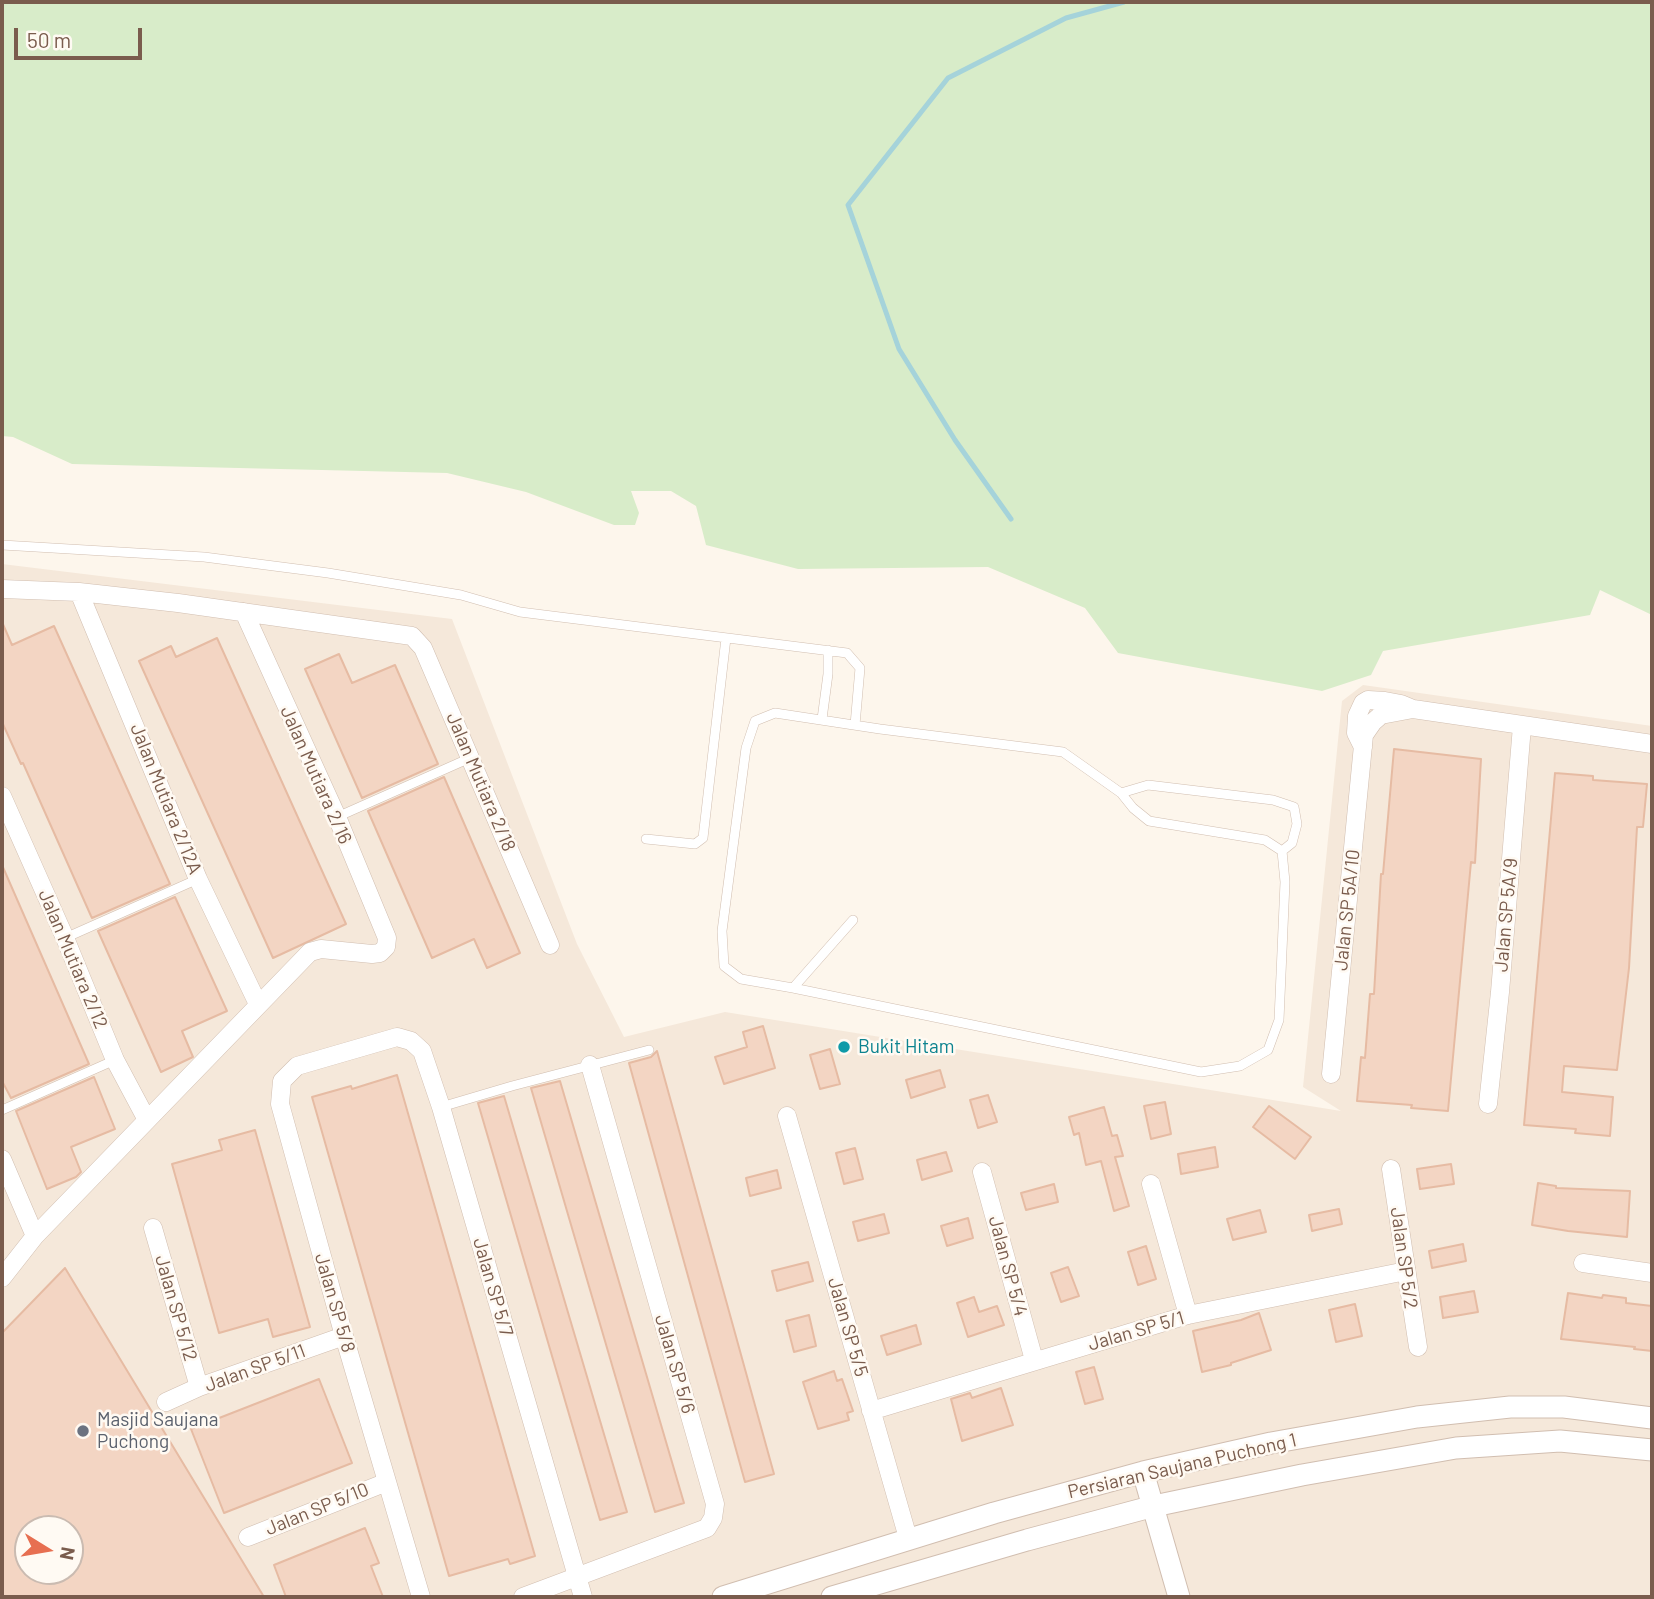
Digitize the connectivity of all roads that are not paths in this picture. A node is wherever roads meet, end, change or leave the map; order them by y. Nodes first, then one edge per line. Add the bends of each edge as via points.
1 (2, 545) edge
2 (2, 589) edge
3 (79, 592) junction
4 (244, 612) junction
5 (726, 638) junction
6 (828, 650) junction
7 (822, 719) junction
8 (855, 725) junction
9 (1522, 726) junction
10 (1652, 744) edge
11 (470, 758) junction
12 (1121, 793) junction
13 (2, 796) edge
14 (337, 817) junction
15 (646, 839) dead end
16 (1282, 851) junction
17 (198, 879) junction
18 (853, 920) dead end
19 (65, 937) junction
20 (550, 945) dead end
21 (793, 988) junction
22 (258, 1004) junction
23 (649, 1050) dead end
24 (351, 1051) joint
25 (115, 1060) junction
26 (590, 1065) junction
27 (1331, 1074) dead end
28 (1488, 1104) dead end
29 (441, 1107) junction
30 (2, 1110) edge
31 (787, 1116) dead end
32 (148, 1120) junction
33 (2, 1159) edge
34 (1391, 1169) dead end
35 (982, 1172) dead end
36 (1151, 1184) dead end
37 (153, 1228) dead end
38 (35, 1236) junction
39 (1583, 1264) dead end
40 (1406, 1272) junction
41 (1652, 1273) edge
42 (2, 1278) edge
43 (1188, 1315) junction
44 (344, 1336) junction
45 (1418, 1347) dead end
46 (1034, 1360) junction
47 (200, 1387) junction
48 (166, 1402) dead end
49 (872, 1411) junction
50 (1652, 1418) edge
51 (1652, 1450) edge
52 (1143, 1472) junction
53 (387, 1482) junction
54 (1154, 1506) junction
55 (248, 1537) dead end
56 (908, 1538) junction
57 (576, 1577) junction
58 (421, 1597) edge
59 (523, 1597) edge
60 (583, 1597) edge
61 (723, 1597) edge
62 (832, 1597) edge
63 (1180, 1597) edge

1 - 5 lane via 218,559 328,573 461,595 520,612
2 - 3 street
3 - 4 street
3 - 17 street, Jalan Mutiara 2/12A
4 - 11 street, Jalan Mutiara 2/18 via 412,636 423,648
4 - 14 street, Jalan Mutiara 2/16
5 - 6 lane
5 - 15 lane via 703,838 695,844
6 - 7 lane
6 - 8 lane via 847,653 860,667
7 - 8 lane
7 - 21 lane via 775,713 755,721 746,748 722,931 724,965 741,979
8 - 12 lane via 1063,752
9 - 10 street
9 - 27 street, Jalan SP 5A/10 via 1385,701 1363,703 1357,716 1356,733 1363,747
9 - 28 street, Jalan SP 5A/9
11 - 14 lane
11 - 20 street, Jalan Mutiara 2/18
12 - 16 lane via 1149,821 1265,840
12 - 16 lane via 1148,785 1273,800 1294,807 1297,824 1292,843
13 - 19 street, Jalan Mutiara 2/12
14 - 22 street, Jalan Mutiara 2/16 via 387,938 386,947 380,953 310,952
16 - 21 lane via 1285,882 1279,1020 1268,1051 1240,1066 1201,1072
17 - 19 lane
17 - 22 street, Jalan Mutiara 2/12A
18 - 21 lane
19 - 25 street, Jalan Mutiara 2/12
22 - 32 street
23 - 26 lane
24 - 29 street, Jalan SP 5/7 via 397,1037 411,1041 422,1051
24 - 44 street, Jalan SP 5/8 via 297,1066 282,1081 280,1104
25 - 30 lane
25 - 32 street, Jalan Mutiara 2/12
26 - 29 lane
26 - 57 street, Jalan SP 5/6 via 715,1504 707,1528
29 - 57 street, Jalan SP 5/7
31 - 49 street, Jalan SP 5/5
32 - 38 street
33 - 38 street
34 - 40 street, Jalan SP 5/2
35 - 46 street, Jalan SP 5/4
36 - 43 street
37 - 47 street, Jalan SP 5/12
38 - 42 street
39 - 41 street
40 - 43 street, Jalan SP 5/1
40 - 45 street, Jalan SP 5/2
43 - 46 street, Jalan SP 5/1
44 - 47 street, Jalan SP 5/11
44 - 53 street, Jalan SP 5/8
46 - 49 street, Jalan SP 5/1
47 - 48 street, Jalan SP 5/11
49 - 56 street, Jalan SP 5/5
50 - 52 street, Persiaran Saujana Puchong 1 via 1564,1407 1510,1407 1417,1417 1270,1443
51 - 54 street, Persiaran Saujana Puchong 1 via 1560,1441 1457,1448
52 - 54 street
52 - 56 street, Persiaran Saujana Puchong 1
53 - 55 street, Jalan SP 5/10
53 - 58 street, Jalan SP 5/8
54 - 62 street, Persiaran Saujana Puchong 1
54 - 63 street
56 - 61 street, Persiaran Saujana Puchong 1
57 - 59 street
57 - 60 street, Jalan SP 5/7

